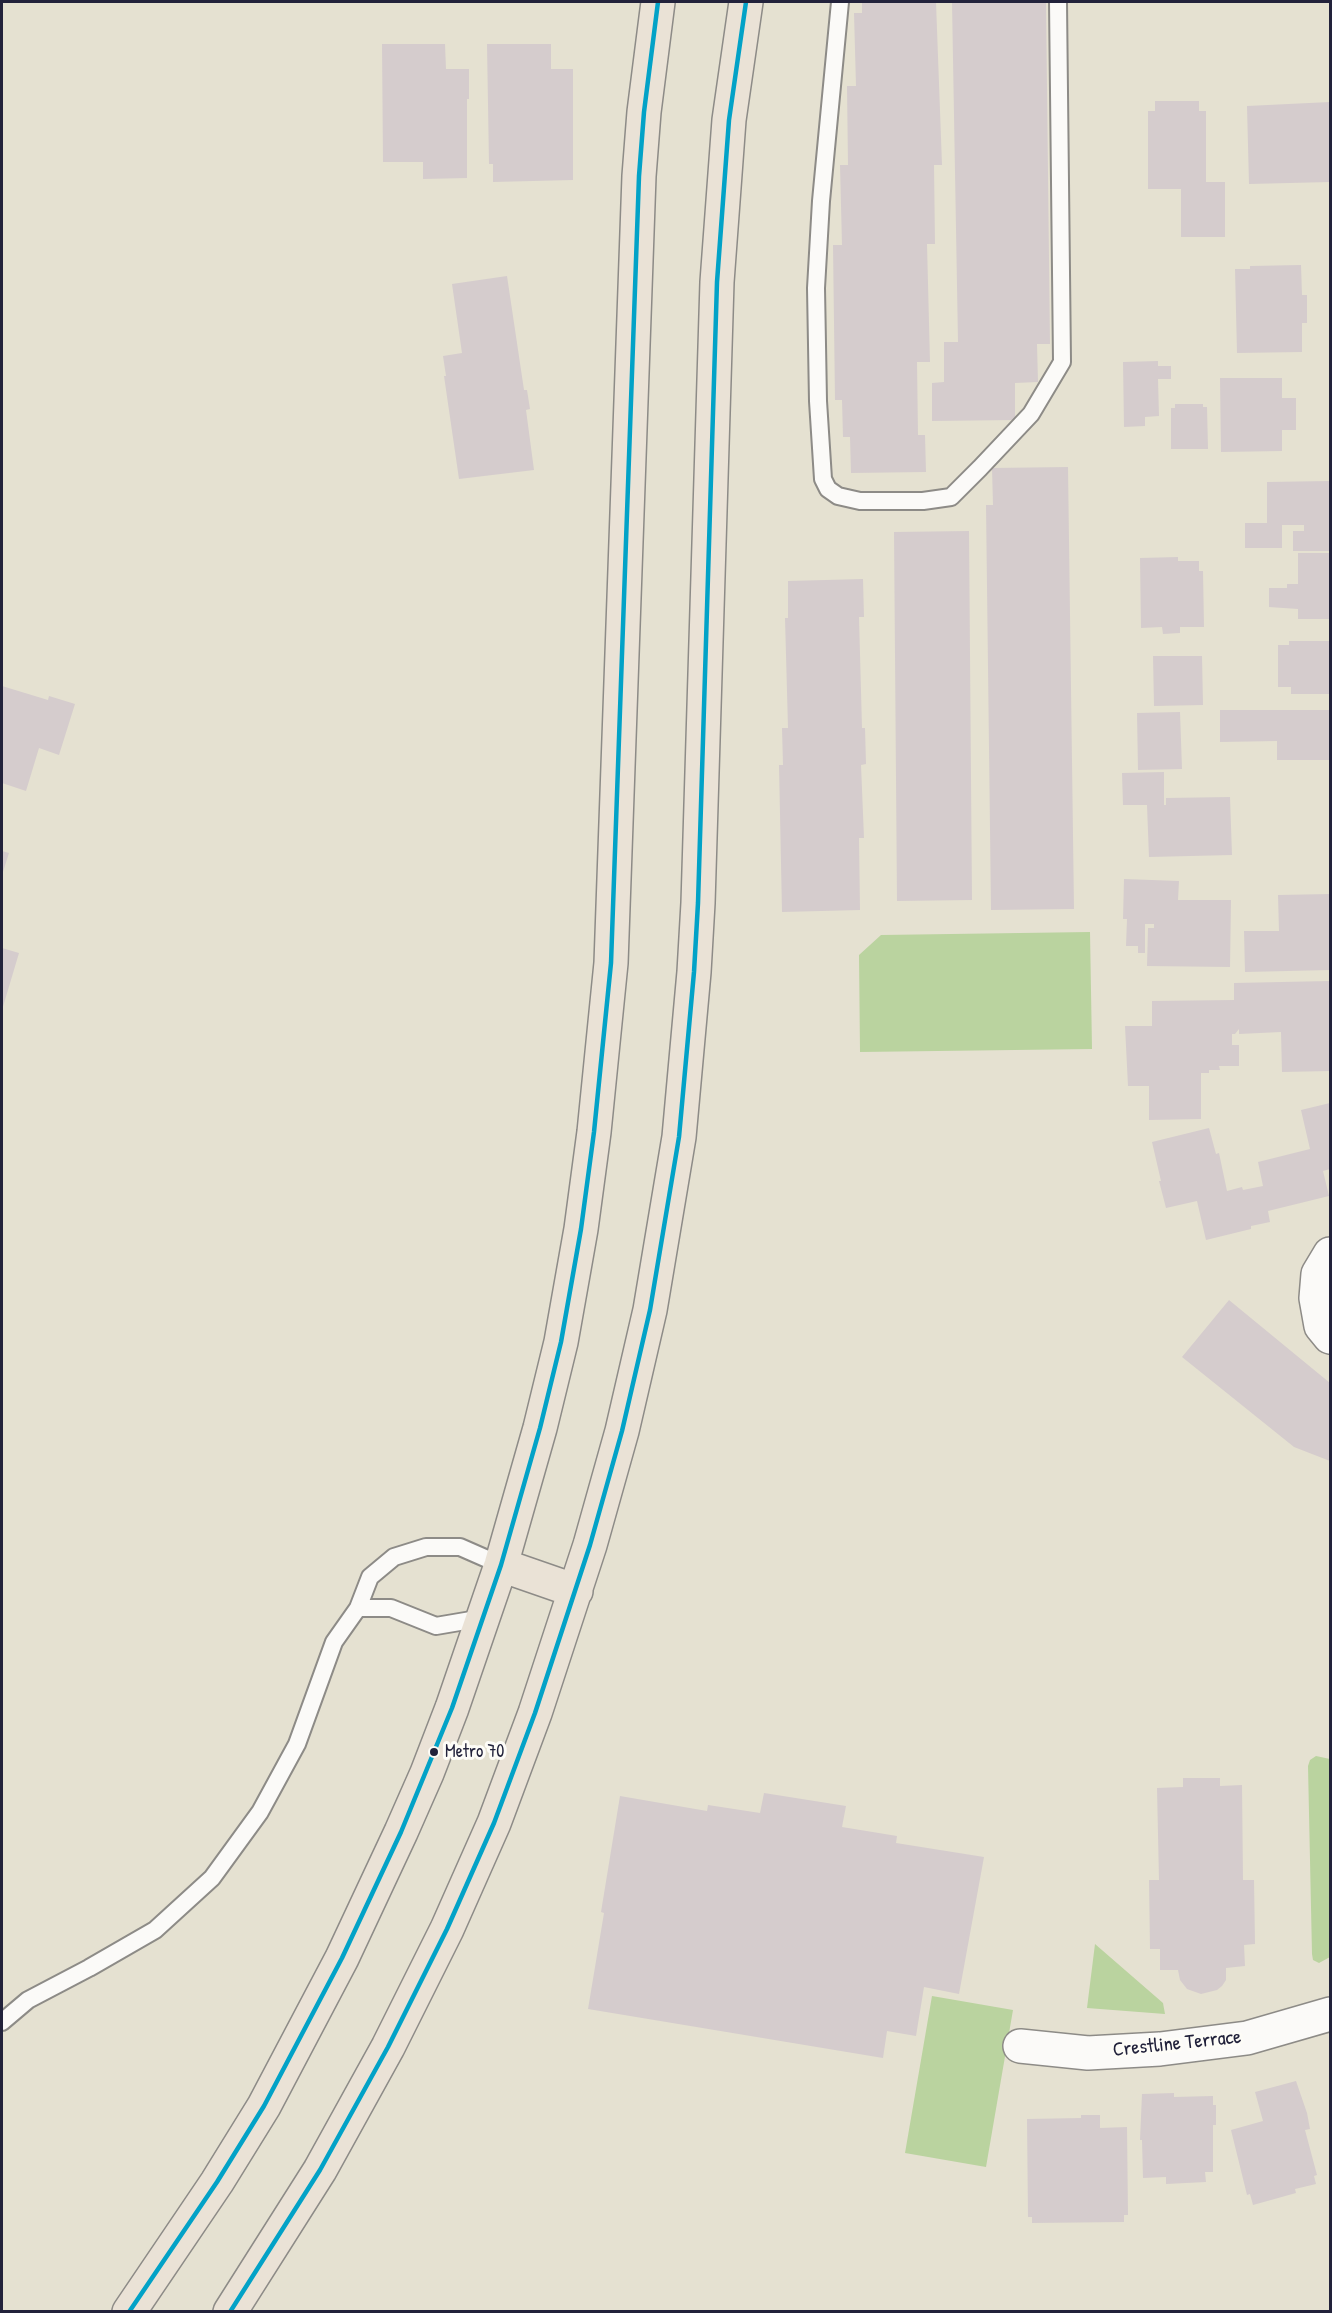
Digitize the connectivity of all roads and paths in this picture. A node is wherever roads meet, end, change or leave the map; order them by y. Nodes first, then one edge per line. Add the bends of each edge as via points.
1 (658, 2) edge
2 (746, 2) edge
3 (840, 2) edge
4 (1058, 2) edge
5 (1330, 1254) edge
6 (1330, 1337) edge
7 (501, 1565) junction
8 (576, 1591) junction
9 (358, 1608) junction
10 (483, 1618) junction
11 (1330, 2014) edge
12 (2, 2022) edge
13 (1020, 2046) dead end
14 (129, 2312) edge
15 (230, 2312) edge

1 - 7 main road via 639,176 616,882 604,1048 581,1229 561,1342
2 - 8 main road via 729,120 717,282 698,903 685,1082 650,1310 622,1431
3 - 4 lane via 816,288 818,402 823,479 838,496 860,501 951,497 1031,414 1062,362
5 - 6 street via 1318,1274 1316,1298 1321,1326
7 - 8 main road
7 - 9 lane via 460,1547 426,1547 394,1557 370,1577
7 - 10 main road
8 - 15 main road via 536,1713 494,1823 447,1929 353,2112
9 - 10 lane via 392,1608 436,1626
9 - 12 lane via 334,1642 297,1744 260,1812 212,1878 155,1930 28,2000
10 - 14 main road via 427,1773 342,1958 258,2115
11 - 13 street, Crestline Terrace via 1247,2038 1160,2049 1088,2053

